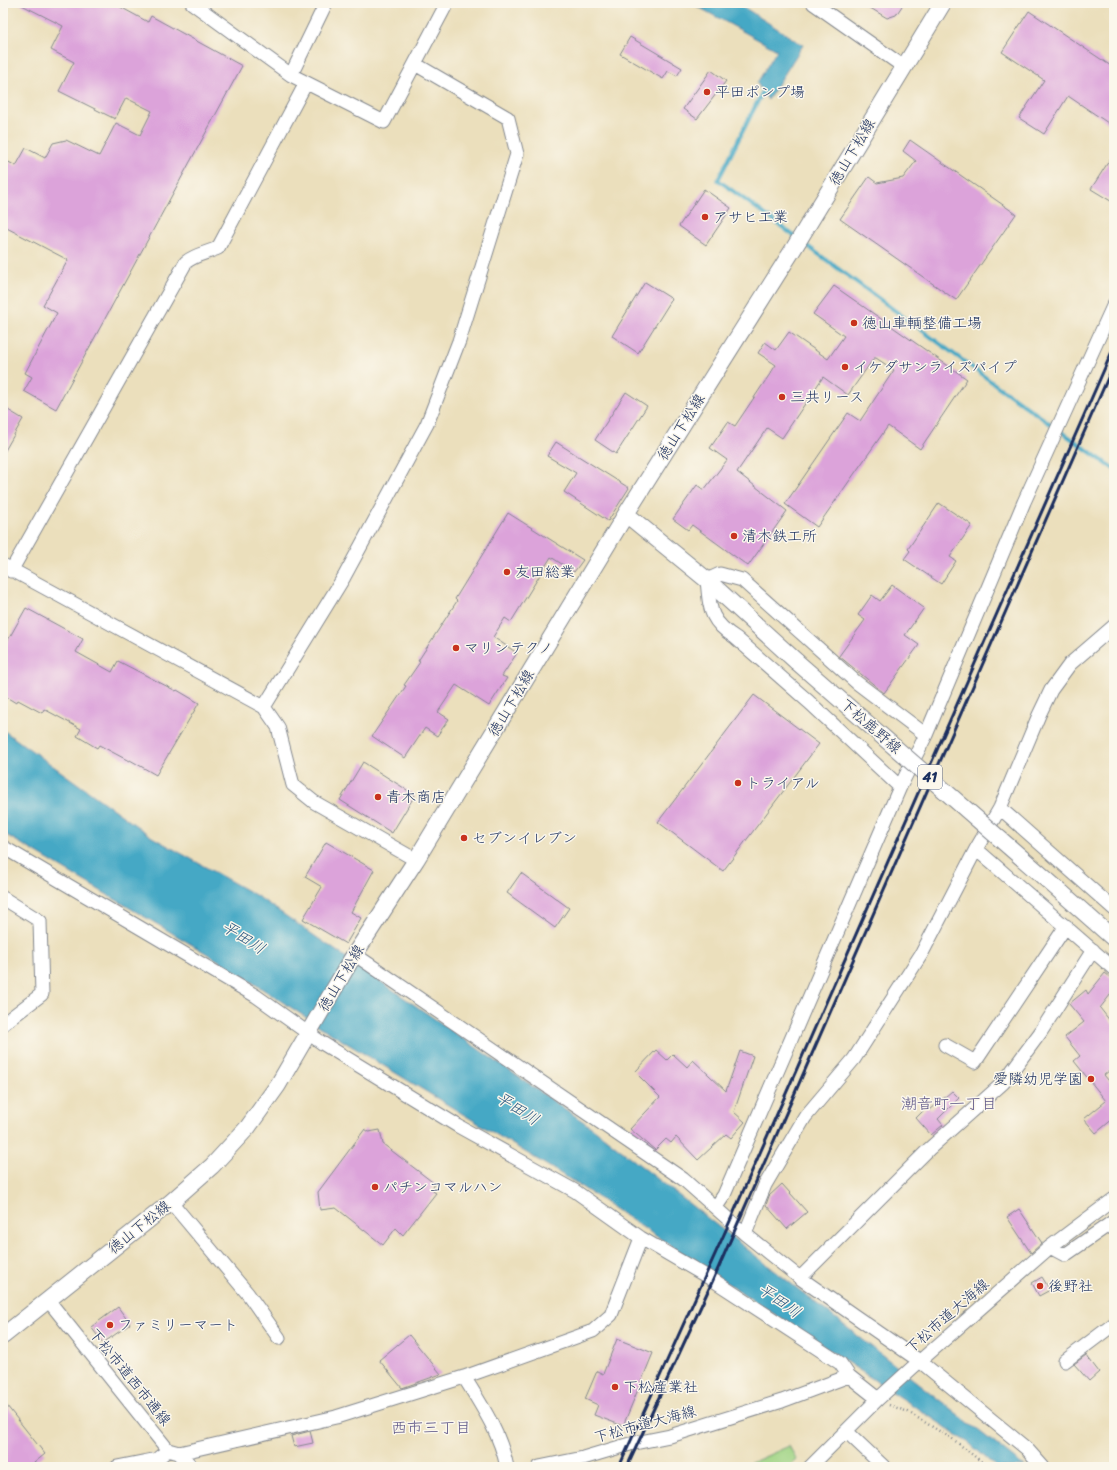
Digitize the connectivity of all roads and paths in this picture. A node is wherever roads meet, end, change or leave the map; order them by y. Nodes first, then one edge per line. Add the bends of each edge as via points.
1 (192, 3) edge
2 (326, 3) edge
3 (448, 3) edge
4 (813, 3) edge
5 (943, 3) edge
6 (415, 64) junction
7 (904, 67) junction
8 (291, 75) junction
9 (306, 83) junction
10 (1114, 304) edge
11 (626, 514) junction
12 (6, 568) edge
13 (707, 580) junction
14 (1114, 626) edge
15 (264, 707) junction
16 (926, 735) junction
17 (900, 786) junction
18 (1000, 808) junction
19 (3, 847) edge
20 (976, 849) junction
21 (416, 860) junction
22 (3, 898) edge
23 (1113, 906) edge
24 (1066, 926) junction
25 (1114, 940) edge
26 (1093, 950) junction
27 (353, 957) junction
28 (1114, 969) edge
29 (3, 1024) edge
30 (310, 1030) junction
31 (945, 1045) dead end
32 (1114, 1200) edge
33 (171, 1202) junction
34 (716, 1207) junction
35 (1114, 1221) edge
36 (745, 1234) junction
37 (641, 1238) junction
38 (1050, 1247) junction
39 (800, 1278) junction
40 (48, 1300) junction
41 (1114, 1324) edge
42 (3, 1336) edge
43 (279, 1338) dead end
44 (1065, 1361) dead end
45 (917, 1365) junction
46 (849, 1376) junction
47 (464, 1377) junction
48 (878, 1399) junction
49 (846, 1431) junction
50 (173, 1451) junction
51 (117, 1467) edge
52 (192, 1467) edge
53 (506, 1467) edge
54 (539, 1467) edge
55 (810, 1467) edge
56 (884, 1467) edge
57 (988, 1467) edge
58 (1043, 1467) edge

1 - 8 street
2 - 8 street
3 - 6 street
4 - 7 street
5 - 7 main road, 徳山下松線
6 - 9 street via 384,122
6 - 15 street via 508,118 517,154 459,341 427,424 344,577
7 - 11 main road, 徳山下松線 via 794,248
8 - 9 street
9 - 12 street via 218,248 194,255 186,262
10 - 16 street via 1024,502
11 - 13 main road, 下松鹿野線 / 41
11 - 21 main road, 徳山下松線
12 - 15 street
13 - 16 street via 720,574 742,580 856,682
13 - 17 street via 710,612 724,630 809,702
13 - 25 main road, 下松鹿野線 / 41, bridge
14 - 18 street via 1070,664 1051,690
15 - 21 street via 278,726 293,784 314,802
16 - 17 street
17 - 34 street via 724,1195
18 - 20 street
18 - 23 street
19 - 30 street
20 - 24 street
20 - 36 street via 918,960 854,1060 805,1117 764,1185
21 - 27 main road, 徳山下松線
22 - 29 street via 40,921 42,994
24 - 26 street
24 - 31 street via 975,1062
26 - 28 street
26 - 39 street via 1040,1033 1003,1083 929,1149
27 - 30 main road, 徳山下松線
27 - 34 street via 683,1180
30 - 33 main road, 徳山下松線 via 278,1085 248,1127 212,1166
30 - 37 street via 322,1043 458,1126 575,1191
32 - 38 street, 下松市道大海線
33 - 40 main road, 徳山下松線
33 - 43 street via 248,1294
34 - 36 street
35 - 38 street via 1066,1255
36 - 39 street
37 - 46 street via 840,1362
37 - 47 street via 611,1315 593,1331
38 - 45 street, 下松市道大海線
39 - 45 street
40 - 42 main road, 徳山下松線
40 - 50 street, 下松市道西市通線
41 - 44 street
45 - 48 street, 下松市道大海線
45 - 58 street via 1027,1449
46 - 48 street
46 - 54 street, 下松市道大海線 via 670,1436
47 - 50 street via 336,1417
47 - 53 street via 479,1399 503,1449
48 - 49 street, 下松市道大海線
48 - 57 path via 908,1412 954,1440
49 - 55 street, 下松市道大海線
49 - 56 street
50 - 51 street via 157,1459
50 - 52 street, 下松市道西市通線

